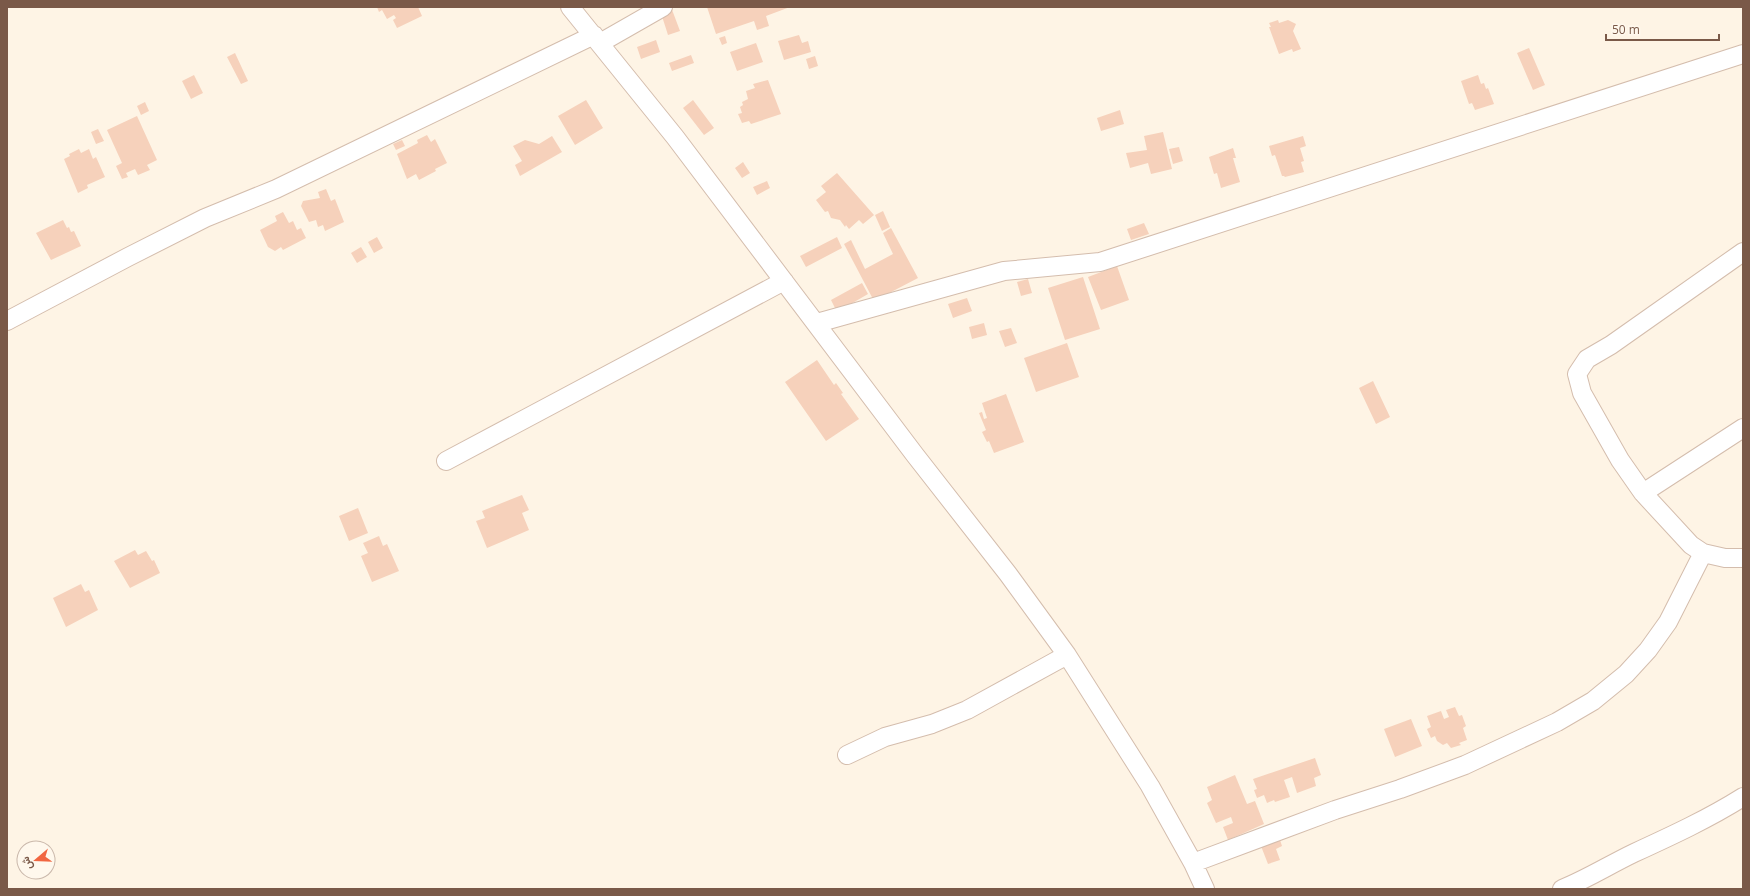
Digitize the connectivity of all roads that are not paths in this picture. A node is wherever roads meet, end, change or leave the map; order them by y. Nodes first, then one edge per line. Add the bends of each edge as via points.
1 (570, 7) edge
2 (663, 7) edge
3 (597, 39) junction
4 (1743, 54) edge
5 (1743, 252) edge
6 (784, 281) junction
7 (7, 321) edge
8 (817, 323) junction
9 (1743, 428) edge
10 (446, 461) dead end
11 (1643, 492) junction
12 (1703, 553) junction
13 (1743, 558) edge
14 (1067, 655) junction
15 (847, 754) dead end
16 (1743, 797) edge
17 (1193, 863) junction
18 (1205, 889) edge
19 (1562, 889) edge

1 - 3 street
2 - 3 street
3 - 6 street
3 - 7 street via 276,189 198,222 128,256
4 - 8 street via 1100,262 1004,271
5 - 11 street via 1588,359 1577,374 1582,393 1620,460
6 - 8 street
6 - 10 street
8 - 14 street
9 - 11 street
11 - 12 street via 1691,544
12 - 13 street via 1725,558
12 - 17 street via 1668,622 1648,650 1626,674 1593,701 1557,722 1465,765
14 - 15 street via 967,710 932,724 885,737
14 - 17 street via 1150,786
16 - 19 street via 1683,831
17 - 18 street

